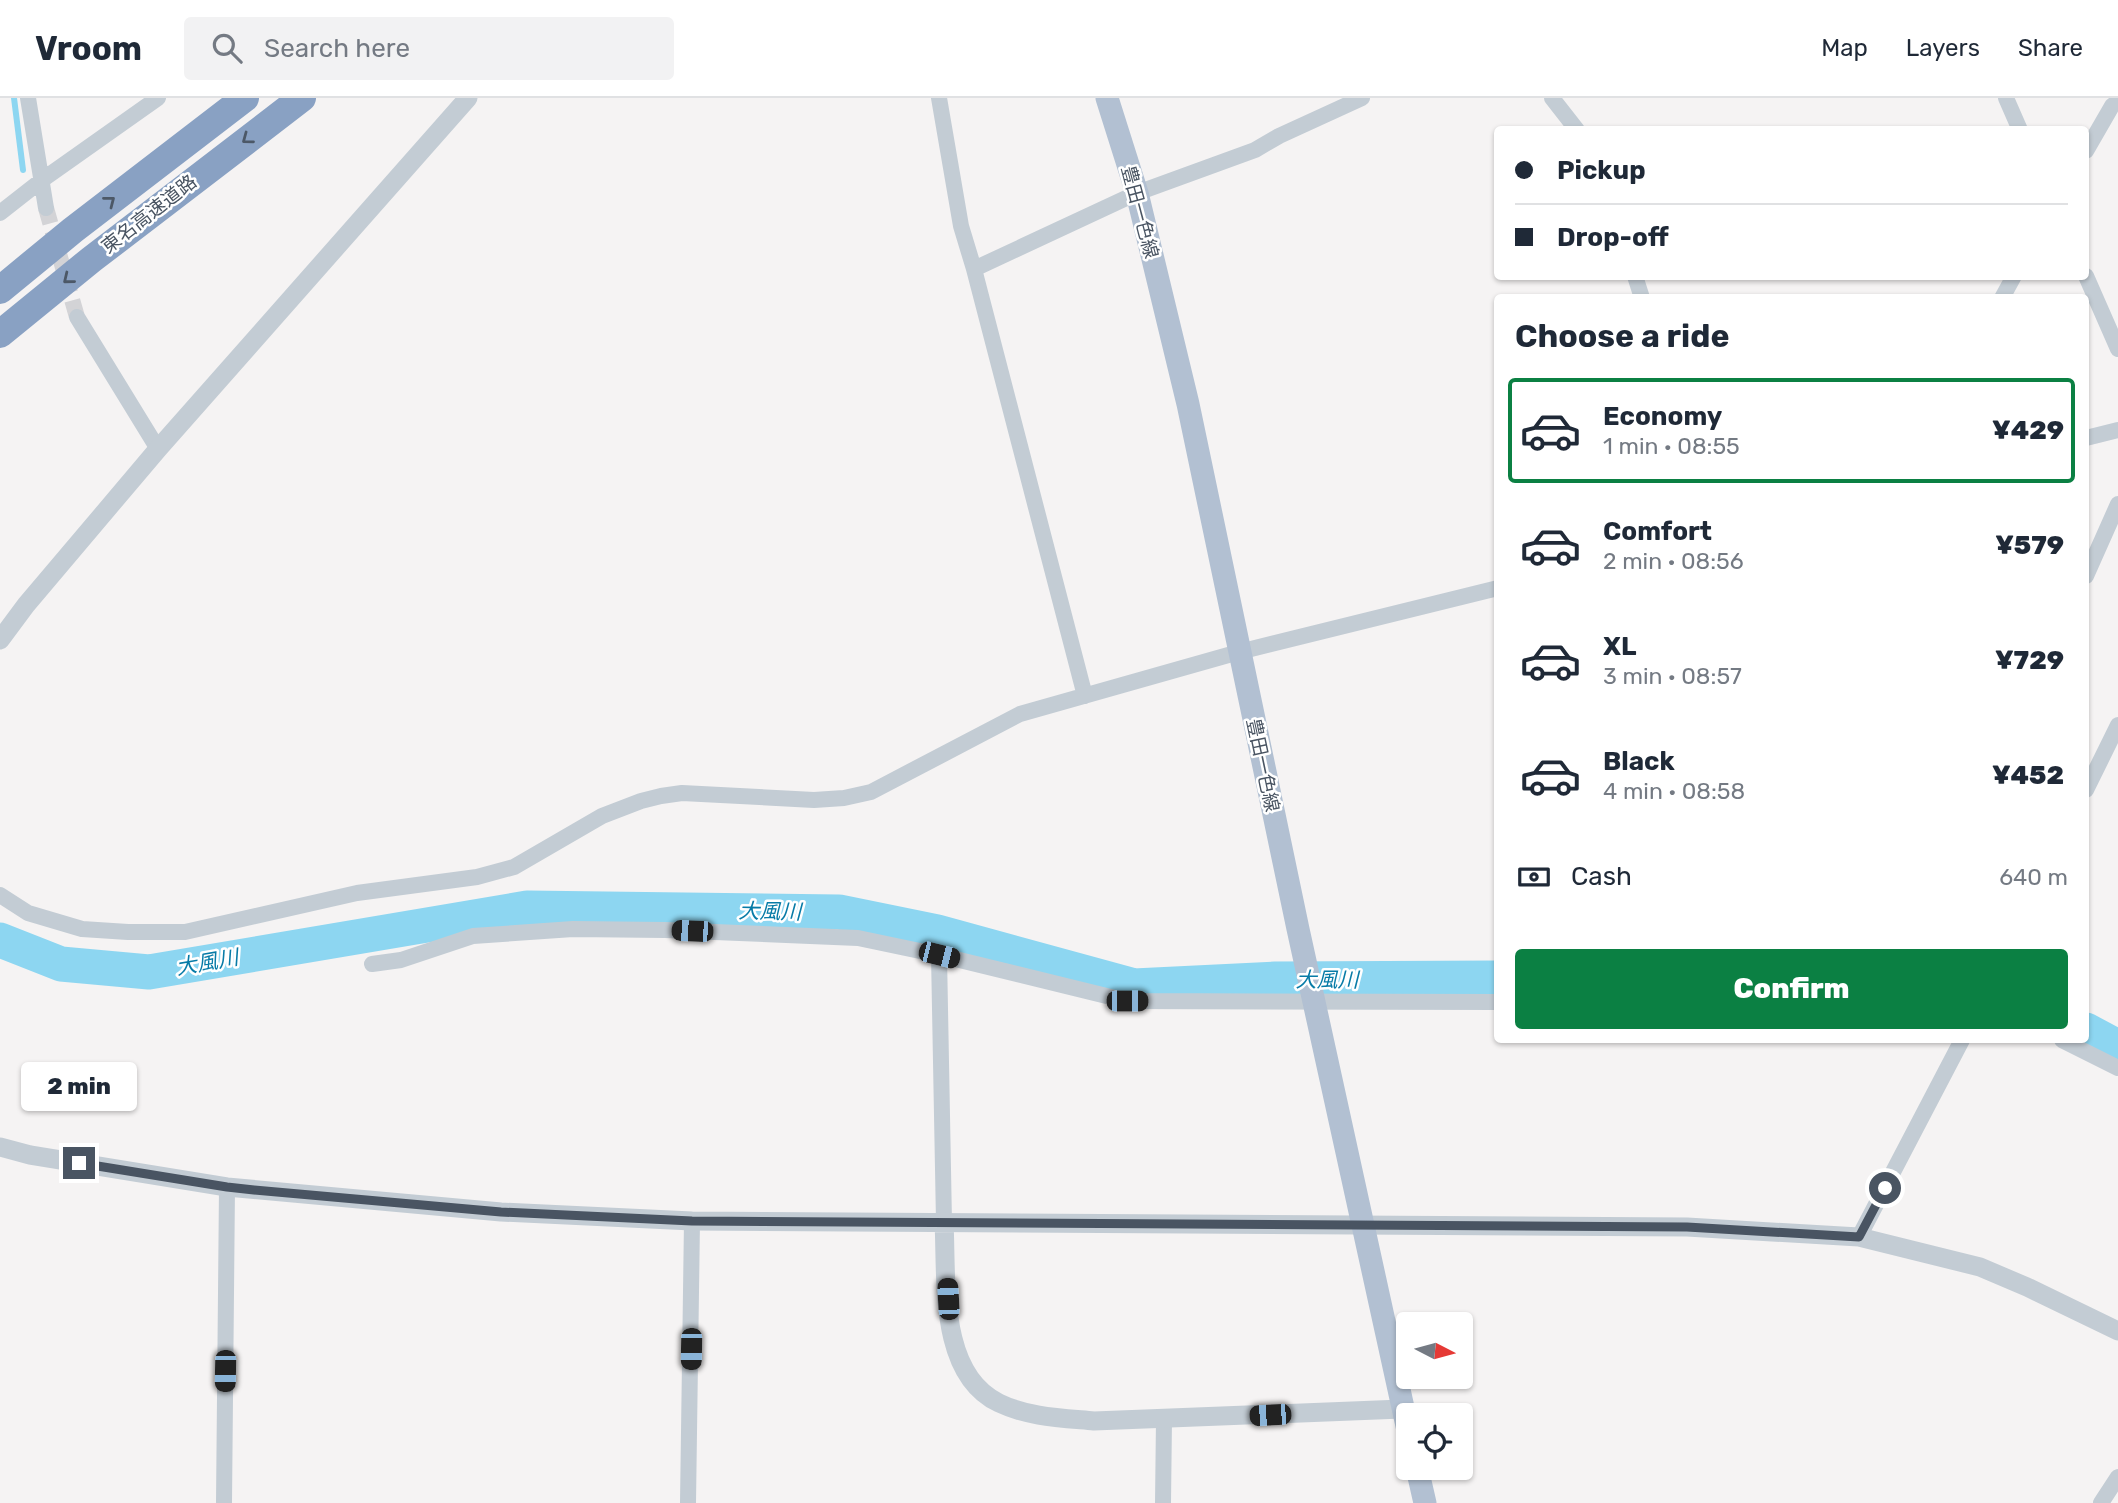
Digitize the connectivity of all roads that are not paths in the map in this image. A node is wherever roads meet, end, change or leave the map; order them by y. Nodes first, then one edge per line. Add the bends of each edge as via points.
1 (28, 98) edge
2 (158, 98) edge
3 (245, 98) edge
4 (302, 98) edge
5 (468, 98) edge
6 (939, 98) edge
7 (1107, 98) edge
8 (1362, 98) edge
9 (1552, 98) edge
10 (2006, 98) edge
11 (2112, 104) edge
12 (1574, 126) edge
13 (2019, 126) edge
14 (2089, 146) edge
15 (42, 180) junction
16 (1137, 193) junction
17 (46, 208) tunnel mouth
18 (0, 213) edge
19 (974, 269) junction
20 (2088, 280) edge
21 (0, 290) edge
22 (77, 317) tunnel mouth
23 (0, 334) edge
24 (2118, 349) edge
25 (2118, 430) edge
26 (2089, 437) edge
27 (158, 449) junction
28 (2118, 504) edge
29 (2089, 569) edge
30 (1494, 589) edge
31 (0, 640) edge
32 (1239, 652) junction
33 (1085, 696) junction
34 (2118, 725) edge
35 (2089, 784) edge
36 (0, 895) edge
37 (939, 955) junction
38 (372, 964) dead end
39 (1494, 1002) edge
40 (1960, 1043) edge
41 (2068, 1043) edge
42 (2118, 1068) edge
43 (0, 1147) edge
44 (227, 1187) junction
45 (692, 1221) junction
46 (944, 1222) junction
47 (1859, 1237) junction
48 (2118, 1331) edge
49 (1401, 1403) edge
50 (1396, 1409) edge
51 (1164, 1419) junction
52 (2118, 1477) edge
53 (1420, 1480) edge
54 (224, 1503) edge
55 (688, 1503) edge
56 (1163, 1503) edge
57 (1425, 1503) edge
58 (2101, 1503) edge

1 - 15 street
2 - 15 street
21 -> 3 highway, 東名高速道路
4 -> 23 highway, 東名高速道路
5 - 27 street
6 - 19 street via 961,226
7 - 16 main road, 豊田一色線
8 - 16 street via 1255,150
9 - 12 street
10 - 13 street
11 - 14 street
15 - 17 street
15 - 18 street
16 - 19 street
16 - 32 main road, 豊田一色線 via 1188,404
19 - 33 street
20 - 24 street
22 - 27 street
25 - 26 street
27 - 31 street
28 - 29 street
30 - 32 street
32 - 33 street
32 - 49 main road, 豊田一色線
33 - 36 street via 1020,714 871,792 814,800 682,793 661,796 602,816 514,867 477,877 357,893 185,932 82,929 27,914
34 - 35 street
37 - 38 street via 858,938 573,929 474,936 401,960
37 - 39 street via 1127,1001
37 - 46 street
40 - 47 street
41 - 42 street
43 - 44 street
44 - 45 street via 501,1212
44 - 54 street
45 - 46 street
45 - 55 street
46 - 47 street via 1687,1227
46 - 51 street via 949,1325 964,1370 982,1393 1021,1411 1048,1417
47 - 48 street via 1980,1267
50 - 51 street
51 - 56 street
52 - 58 street
53 - 57 main road

